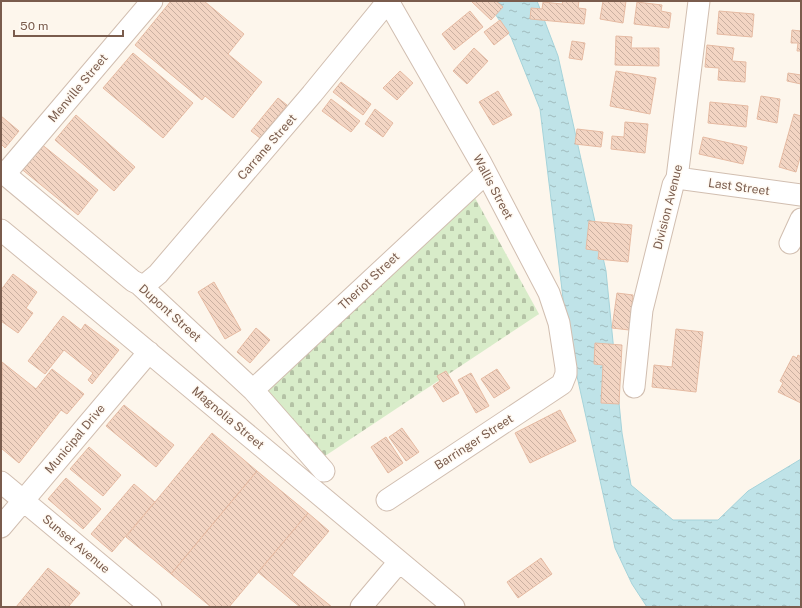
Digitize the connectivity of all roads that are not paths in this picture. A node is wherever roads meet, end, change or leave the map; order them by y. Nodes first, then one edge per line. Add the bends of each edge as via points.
1 (152, 1) edge
2 (388, 1) edge
3 (699, 1) edge
4 (3, 173) edge
5 (486, 173) junction
6 (677, 178) junction
7 (801, 196) edge
8 (801, 219) edge
9 (1, 230) edge
10 (790, 243) dead end
11 (139, 284) junction
12 (149, 352) junction
13 (562, 384) joint
14 (634, 387) dead end
15 (253, 390) junction
16 (324, 471) dead end
17 (1, 482) edge
18 (23, 500) junction
19 (387, 500) dead end
20 (1, 527) edge
21 (399, 562) junction
22 (151, 607) edge
23 (361, 607) edge
24 (454, 607) edge

1 - 4 street, Menville Street
2 - 5 street, Wallis Street
2 - 11 street, Carrane Street via 158,274 146,284
3 - 6 street, Division Avenue
4 - 11 street, Dupont Street
5 - 13 street, Wallis Street via 549,293 559,323 566,368
5 - 15 street, Theriot Street
6 - 7 street, Last Street
6 - 14 street, Division Avenue via 642,310
8 - 10 street
9 - 12 street, Magnolia Street
11 - 15 street, Dupont Street
12 - 18 street, Municipal Drive
12 - 21 street, Magnolia Street
13 - 19 street, Barringer Street
15 - 16 street, Dupont Street
17 - 18 street, Sunset Avenue
18 - 20 street, Municipal Drive
18 - 22 street, Sunset Avenue
21 - 23 street
21 - 24 street, Magnolia Street

